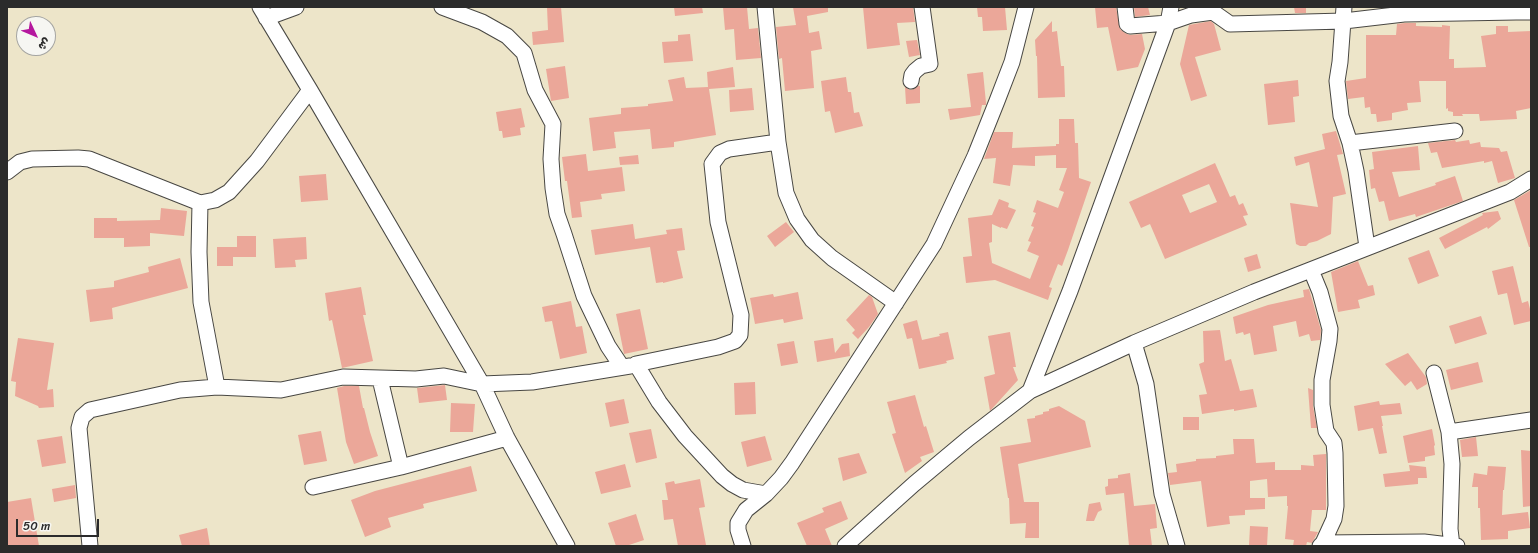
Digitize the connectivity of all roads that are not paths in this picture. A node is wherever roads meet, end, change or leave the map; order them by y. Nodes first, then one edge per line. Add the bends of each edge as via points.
1 (296, 7) edge
2 (442, 7) edge
3 (765, 7) edge
4 (922, 7) edge
5 (1026, 7) edge
6 (1125, 7) edge
7 (1171, 7) edge
8 (1516, 9) edge
9 (263, 12) edge
10 (1531, 12) edge
11 (1344, 14) edge
12 (1168, 23) junction
13 (911, 81) dead end
14 (310, 90) junction
15 (1455, 131) dead end
16 (778, 142) junction
17 (1350, 143) junction
18 (7, 172) edge
19 (1531, 179) edge
20 (200, 203) junction
21 (1367, 247) junction
22 (1311, 270) junction
23 (896, 303) junction
24 (1134, 343) junction
25 (629, 366) junction
26 (1434, 373) dead end
27 (380, 379) junction
28 (482, 384) junction
29 (217, 387) junction
30 (1030, 391) junction
31 (1531, 420) edge
32 (1450, 432) junction
33 (507, 438) junction
34 (401, 467) junction
35 (313, 487) dead end
36 (766, 494) junction
37 (1321, 544) edge
38 (90, 546) edge
39 (567, 546) edge
40 (743, 546) edge
41 (846, 546) edge
42 (1177, 546) edge
43 (1454, 546) edge

1 - 9 street
2 - 25 street via 482,22 507,36 524,53 536,90 553,124 551,159 557,214 584,296 608,346
3 - 16 street
4 - 13 street via 930,64 918,69 912,75
5 - 23 street via 1012,62 975,156 934,244
6 - 12 street via 1128,26
7 - 12 street
8 - 10 street
8 - 11 street
9 - 14 street
11 - 12 street via 1230,24 1213,12 1190,15
11 - 17 street via 1337,81 1341,116
12 - 30 street via 1070,291
14 - 20 street via 257,161 229,192 215,200
14 - 28 street
15 - 17 street
16 - 23 street via 786,193 797,219 832,258
16 - 25 street via 729,149 720,153 712,164 718,222 741,315 740,335 735,341 718,347
17 - 21 street
18 - 20 street via 20,162 32,159 89,159
19 - 21 street via 1510,192
20 - 29 street via 201,302
21 - 22 street
22 - 24 street
22 - 37 street via 1330,329 1322,380 1322,405 1326,431 1334,444 1335,453 1334,519
23 - 36 street via 792,463
24 - 30 street
24 - 42 street via 1146,384 1162,494
25 - 28 street via 532,382
25 - 36 street via 722,476 743,490
26 - 32 street
27 - 28 street via 416,380 444,376
27 - 29 street via 343,377 281,390
27 - 34 street
28 - 33 street
29 - 38 street via 180,390 90,410 82,417 78,428
30 - 41 street via 914,484
31 - 32 street
32 - 43 street via 1450,529
33 - 34 street
33 - 39 street
34 - 35 street
36 - 40 street via 741,516 738,530
37 - 43 street via 1424,542

